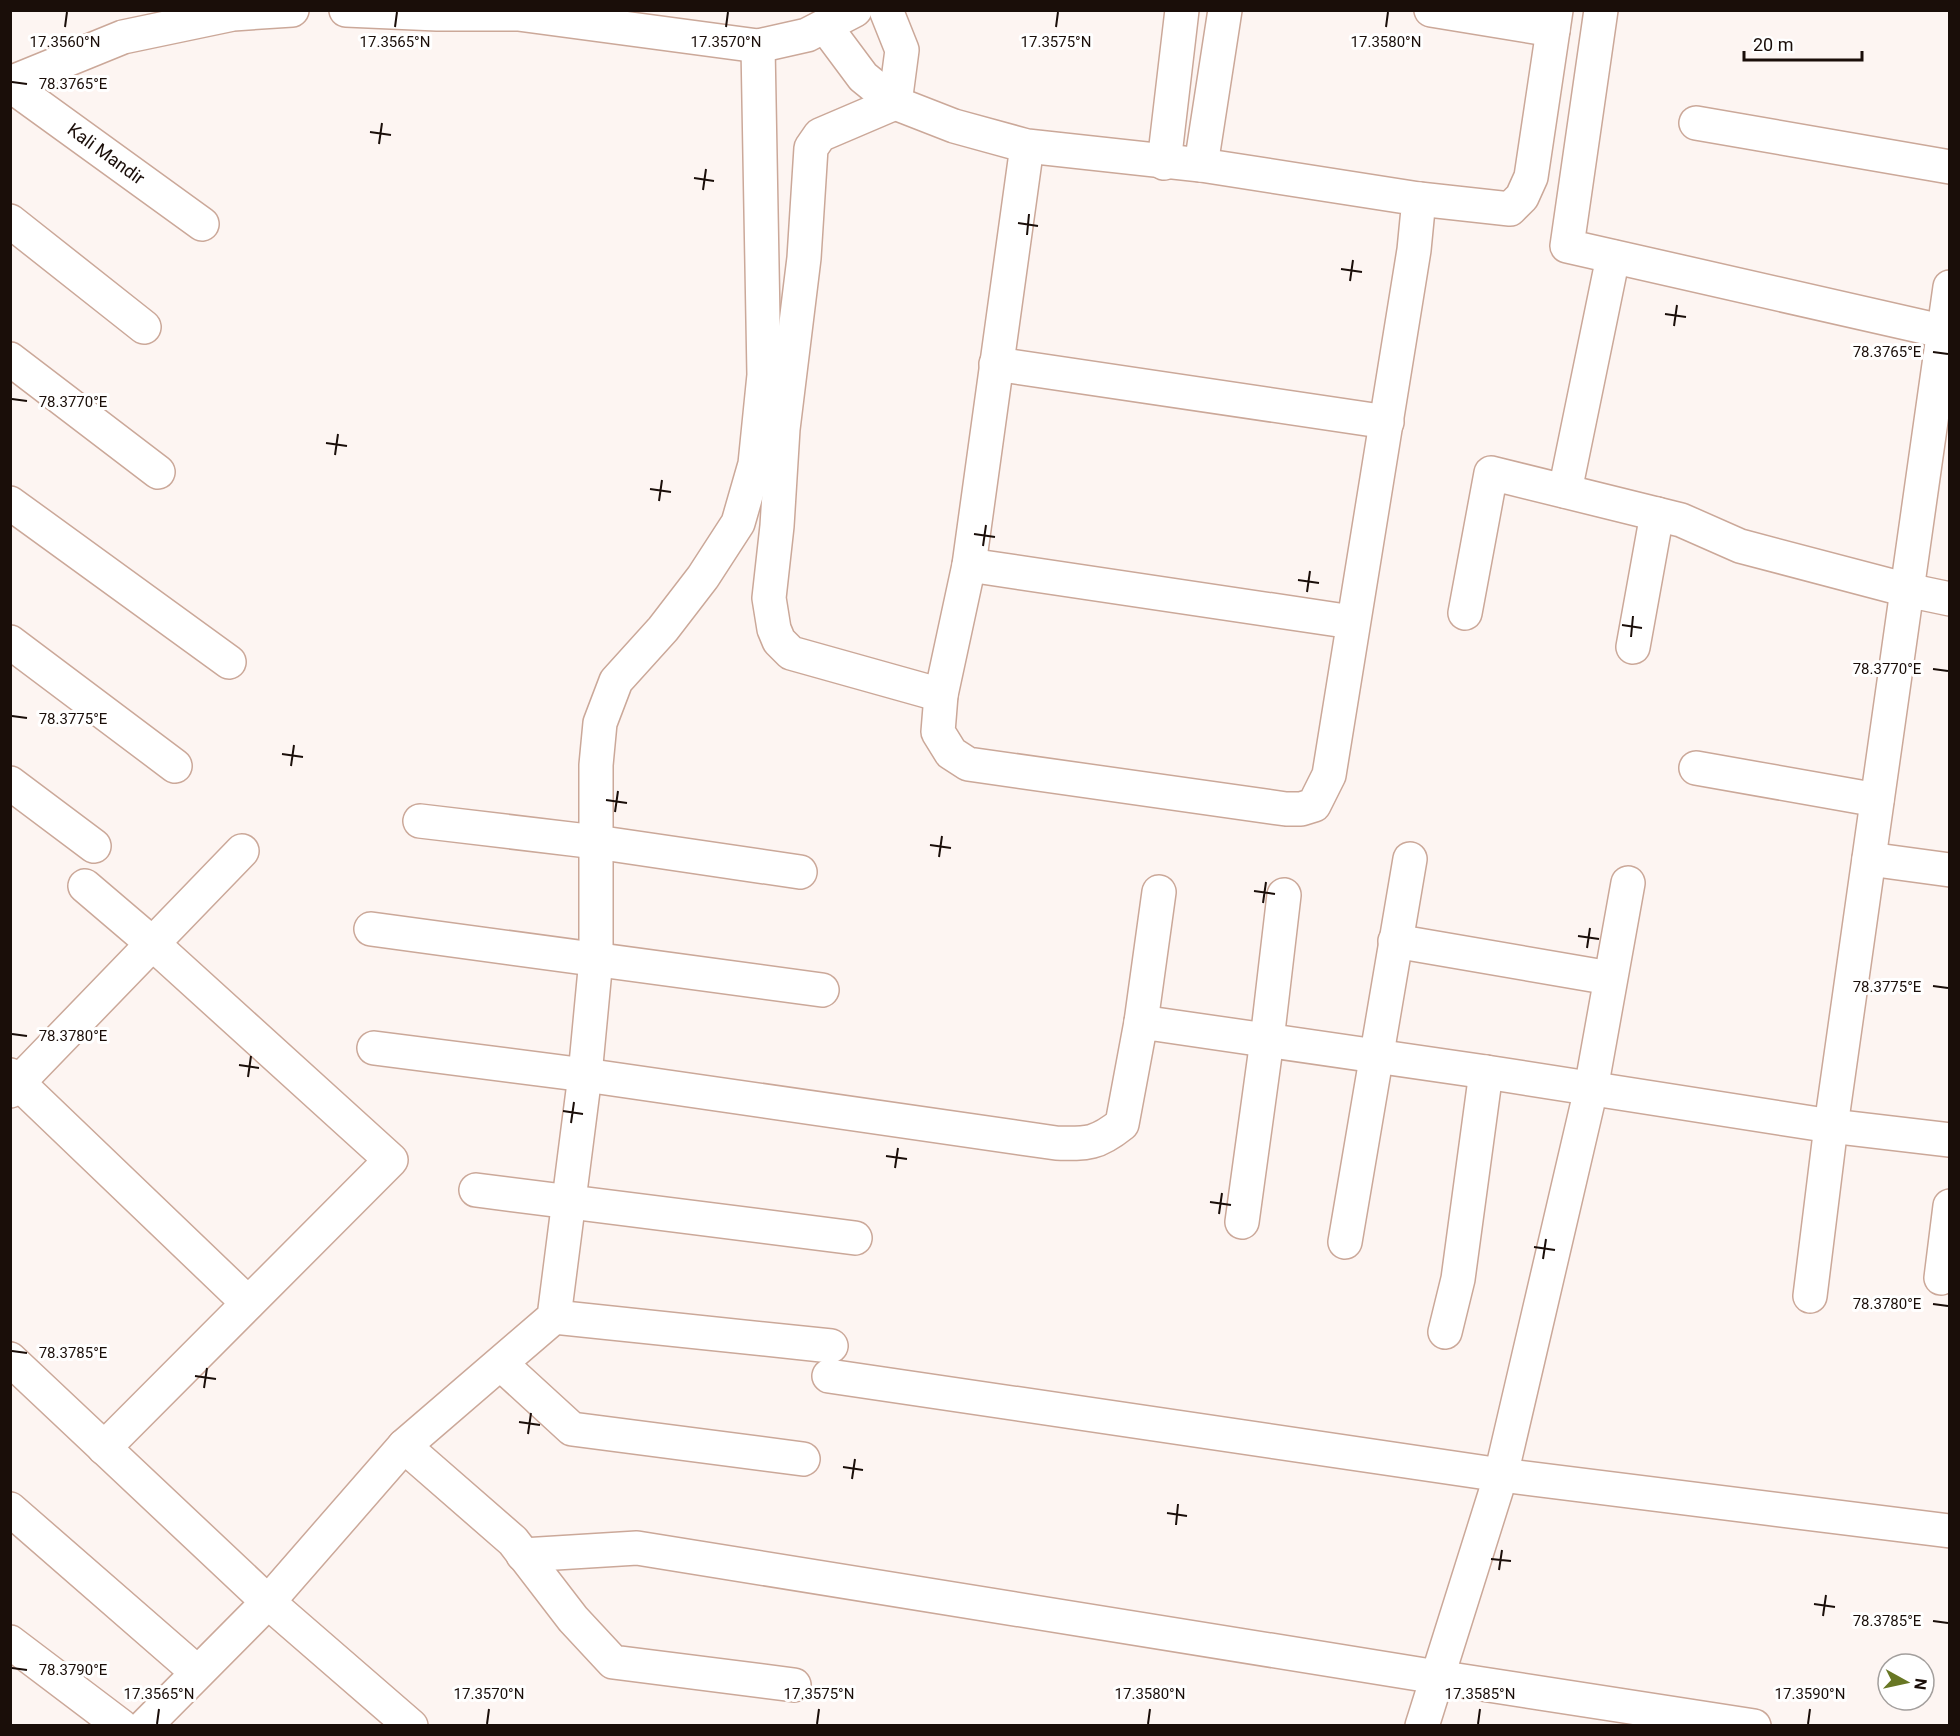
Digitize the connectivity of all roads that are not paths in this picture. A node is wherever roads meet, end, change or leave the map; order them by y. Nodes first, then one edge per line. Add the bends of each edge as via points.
1 (292, 10) edge
2 (346, 10) edge
3 (855, 10) edge
4 (886, 10) edge
5 (1182, 10) edge
6 (1225, 10) edge
7 (1431, 10) edge
8 (1601, 10) edge
9 (519, 12) edge
10 (1555, 20) edge
11 (825, 26) junction
12 (758, 46) junction
13 (10, 84) edge
14 (895, 103) junction
15 (1696, 123) dead end
16 (1027, 146) junction
17 (1164, 163) junction
18 (1201, 165) junction
19 (1950, 167) edge
20 (1419, 199) junction
21 (10, 221) edge
22 (202, 224) dead end
23 (1613, 257) junction
24 (1950, 287) edge
25 (144, 327) dead end
26 (1946, 332) edge
27 (10, 359) edge
28 (996, 364) junction
29 (1387, 422) junction
30 (158, 472) dead end
31 (1565, 491) junction
32 (10, 503) edge
33 (1657, 514) junction
34 (969, 565) junction
35 (1907, 590) junction
36 (1950, 598) edge
37 (1465, 613) dead end
38 (1352, 622) junction
39 (10, 642) edge
40 (1633, 647) dead end
41 (229, 662) dead end
42 (941, 695) junction
43 (175, 766) dead end
44 (1696, 768) dead end
45 (10, 783) edge
46 (1877, 800) junction
47 (420, 821) dead end
48 (596, 842) junction
49 (94, 846) dead end
50 (242, 851) dead end
51 (1410, 859) dead end
52 (1869, 859) junction
53 (1950, 870) edge
54 (800, 872) dead end
55 (1628, 883) dead end
56 (85, 886) dead end
57 (1159, 891) dead end
58 (1284, 894) dead end
59 (371, 929) dead end
60 (1395, 941) junction
61 (153, 944) junction
62 (596, 959) junction
63 (1610, 978) junction
64 (822, 990) dead end
65 (1141, 1022) junction
66 (1268, 1040) junction
67 (374, 1048) dead end
68 (1376, 1057) junction
69 (1486, 1072) junction
70 (585, 1075) junction
71 (13, 1083) edge
72 (1591, 1089) junction
73 (1831, 1126) junction
74 (1950, 1140) edge
75 (476, 1190) dead end
76 (570, 1202) junction
77 (1950, 1206) edge
78 (1242, 1222) dead end
79 (855, 1238) dead end
80 (1345, 1242) dead end
81 (1941, 1278) dead end
82 (1810, 1296) dead end
83 (248, 1303) junction
84 (554, 1317) junction
85 (1445, 1332) dead end
86 (10, 1359) edge
87 (501, 1364) junction
88 (404, 1446) junction
89 (104, 1448) junction
90 (803, 1459) dead end
91 (1501, 1475) junction
92 (10, 1509) edge
93 (1950, 1532) edge
94 (523, 1555) junction
95 (268, 1602) junction
96 (10, 1642) edge
97 (197, 1672) junction
98 (1437, 1677) junction
99 (794, 1684) dead end
100 (121, 1725) edge
101 (145, 1725) edge
102 (411, 1725) edge
103 (1422, 1725) edge
104 (1754, 1725) edge

1 - 13 street via 233,14 123,37
2 - 9 street
3 - 11 street
4 - 14 street via 902,50
5 - 17 street
6 - 18 street
7 - 10 street
8 - 23 street via 1567,246
9 - 12 street
10 - 20 street via 1531,177 1522,196 1510,209
11 - 12 street via 807,35
11 - 14 street via 863,77
12 - 48 street via 764,375 755,464 738,523 663,629 616,681 600,723
13 - 22 street, Kali Mandir
14 - 16 street via 954,126
14 - 42 street via 820,135 811,148 804,258 783,429 769,598 774,629 791,653
15 - 19 street
16 - 17 street
16 - 28 street
17 - 18 street
18 - 20 street
20 - 29 street
21 - 25 street
23 - 26 street
23 - 31 street
24 - 26 street
26 - 35 street
27 - 30 street
28 - 29 street
28 - 34 street
29 - 38 street
31 - 33 street
31 - 37 street via 1491,473
32 - 41 street
33 - 35 street via 1681,520 1740,546
33 - 40 street
34 - 38 street
34 - 42 street
35 - 36 street
35 - 46 street
38 - 42 street via 1329,775 1314,806 1301,809 968,764 951,753 938,732
39 - 43 street
44 - 46 street
45 - 49 street
46 - 52 street
47 - 48 street
48 - 54 street
48 - 62 street
50 - 61 street
51 - 60 street
52 - 53 street
52 - 73 street
55 - 63 street
56 - 61 street
57 - 65 street
58 - 66 street
59 - 62 street
60 - 63 street
60 - 68 street
61 - 71 street
61 - 83 street via 391,1160
62 - 64 street
62 - 70 street
63 - 72 street
65 - 66 street
65 - 70 street via 1122,1124 1104,1138 1084,1144
66 - 68 street
66 - 78 street
67 - 70 street
68 - 69 street
68 - 80 street
69 - 72 street
69 - 85 street via 1458,1279
70 - 76 street
71 - 83 street
72 - 73 street
72 - 91 street
73 - 74 street
73 - 82 street
75 - 76 street
76 - 79 street
76 - 84 street
77 - 81 street
83 - 89 street
84 - 87 street
84 - 91 street
86 - 89 street
87 - 88 street
87 - 90 street via 572,1430
88 - 94 street via 513,1541
88 - 95 street
89 - 95 street
91 - 93 street
91 - 98 street
92 - 97 street
94 - 98 street via 637,1548
94 - 99 street via 613,1662
95 - 97 street
95 - 102 street
96 - 100 street
97 - 101 street
98 - 103 street
98 - 104 street

